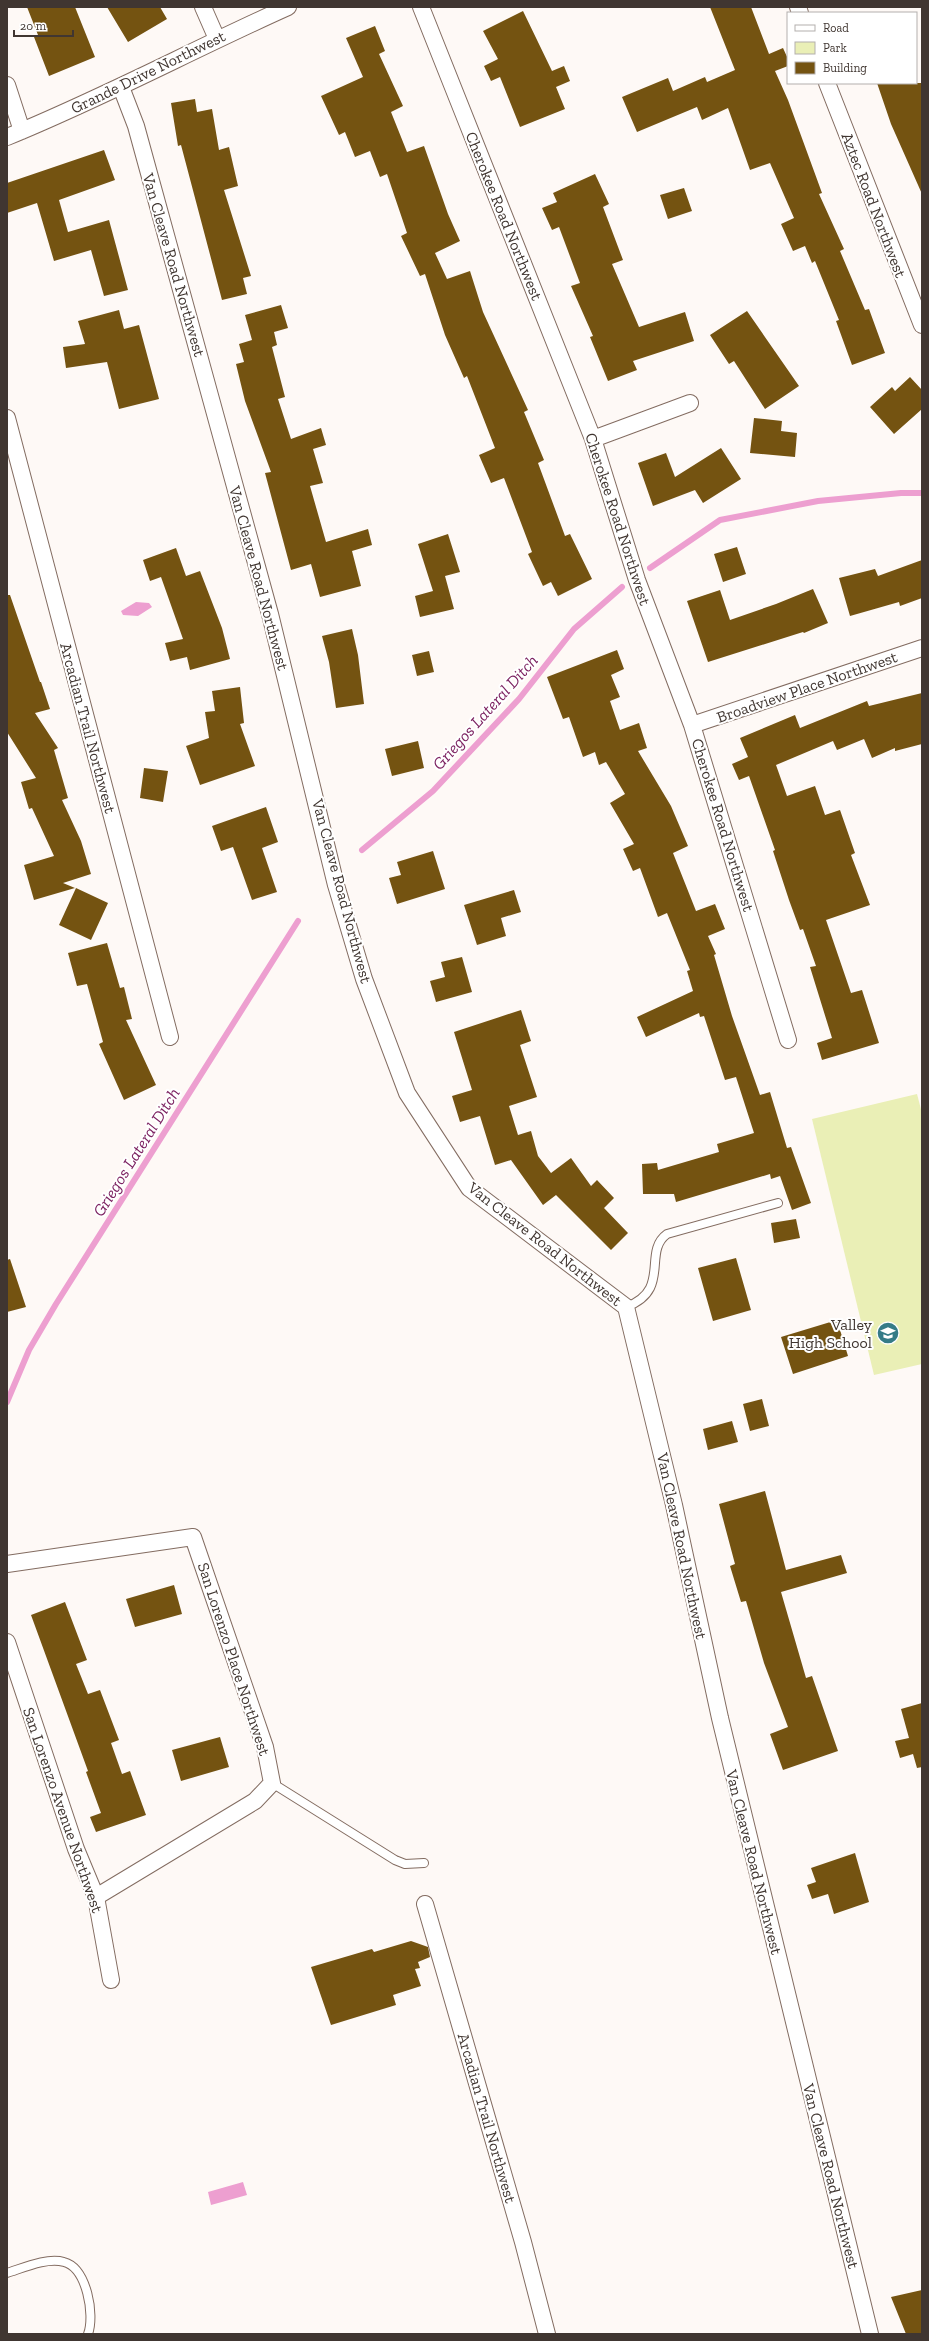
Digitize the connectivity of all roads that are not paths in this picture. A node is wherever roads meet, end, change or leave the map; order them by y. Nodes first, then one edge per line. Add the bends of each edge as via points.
1 (203, 7) edge
2 (288, 7) edge
3 (421, 7) edge
4 (217, 39) junction
5 (827, 84) edge
6 (7, 85) edge
7 (122, 87) junction
8 (22, 131) junction
9 (7, 137) edge
10 (922, 326) edge
11 (690, 403) dead end
12 (7, 418) edge
13 (593, 438) junction
14 (922, 648) edge
15 (692, 725) junction
16 (170, 1037) dead end
17 (788, 1040) dead end
18 (778, 1203) dead end
19 (626, 1307) junction
20 (7, 1564) edge
21 (7, 1642) edge
22 (272, 1783) junction
23 (424, 1862) dead end
24 (96, 1896) junction
25 (425, 1904) dead end
26 (111, 1980) dead end
27 (7, 2273) edge
28 (88, 2334) edge
29 (547, 2334) edge
30 (870, 2334) edge

1 - 4 street
2 - 4 street, Grande Drive Northwest
3 - 13 street, Cherokee Road Northwest
4 - 7 street, Grande Drive Northwest
5 - 10 street, Aztec Road Northwest
6 - 8 street
7 - 8 street, Grande Drive Northwest
7 - 19 street, Van Cleave Road Northwest via 136,126 270,614 336,885 364,979 407,1093 470,1188
8 - 9 street, Grande Drive Northwest
11 - 13 street
12 - 16 street, Arcadian Trail Northwest
13 - 15 street, Cherokee Road Northwest via 637,580
14 - 15 street, Broadview Place Northwest
15 - 17 street, Cherokee Road Northwest
18 - 19 lane via 667,1234 659,1241 652,1285 645,1297
19 - 30 street, Van Cleave Road Northwest via 674,1505 720,1718
20 - 22 street, San Lorenzo Place Northwest via 193,1537 265,1747
21 - 24 street, San Lorenzo Avenue Northwest via 76,1849
22 - 23 lane via 395,1860 405,1864
22 - 24 street via 255,1802
24 - 26 street, San Lorenzo Avenue Northwest
25 - 29 street, Arcadian Trail Northwest via 523,2242
27 - 28 lane via 45,2262 64,2262 77,2270 92,2308 92,2325

